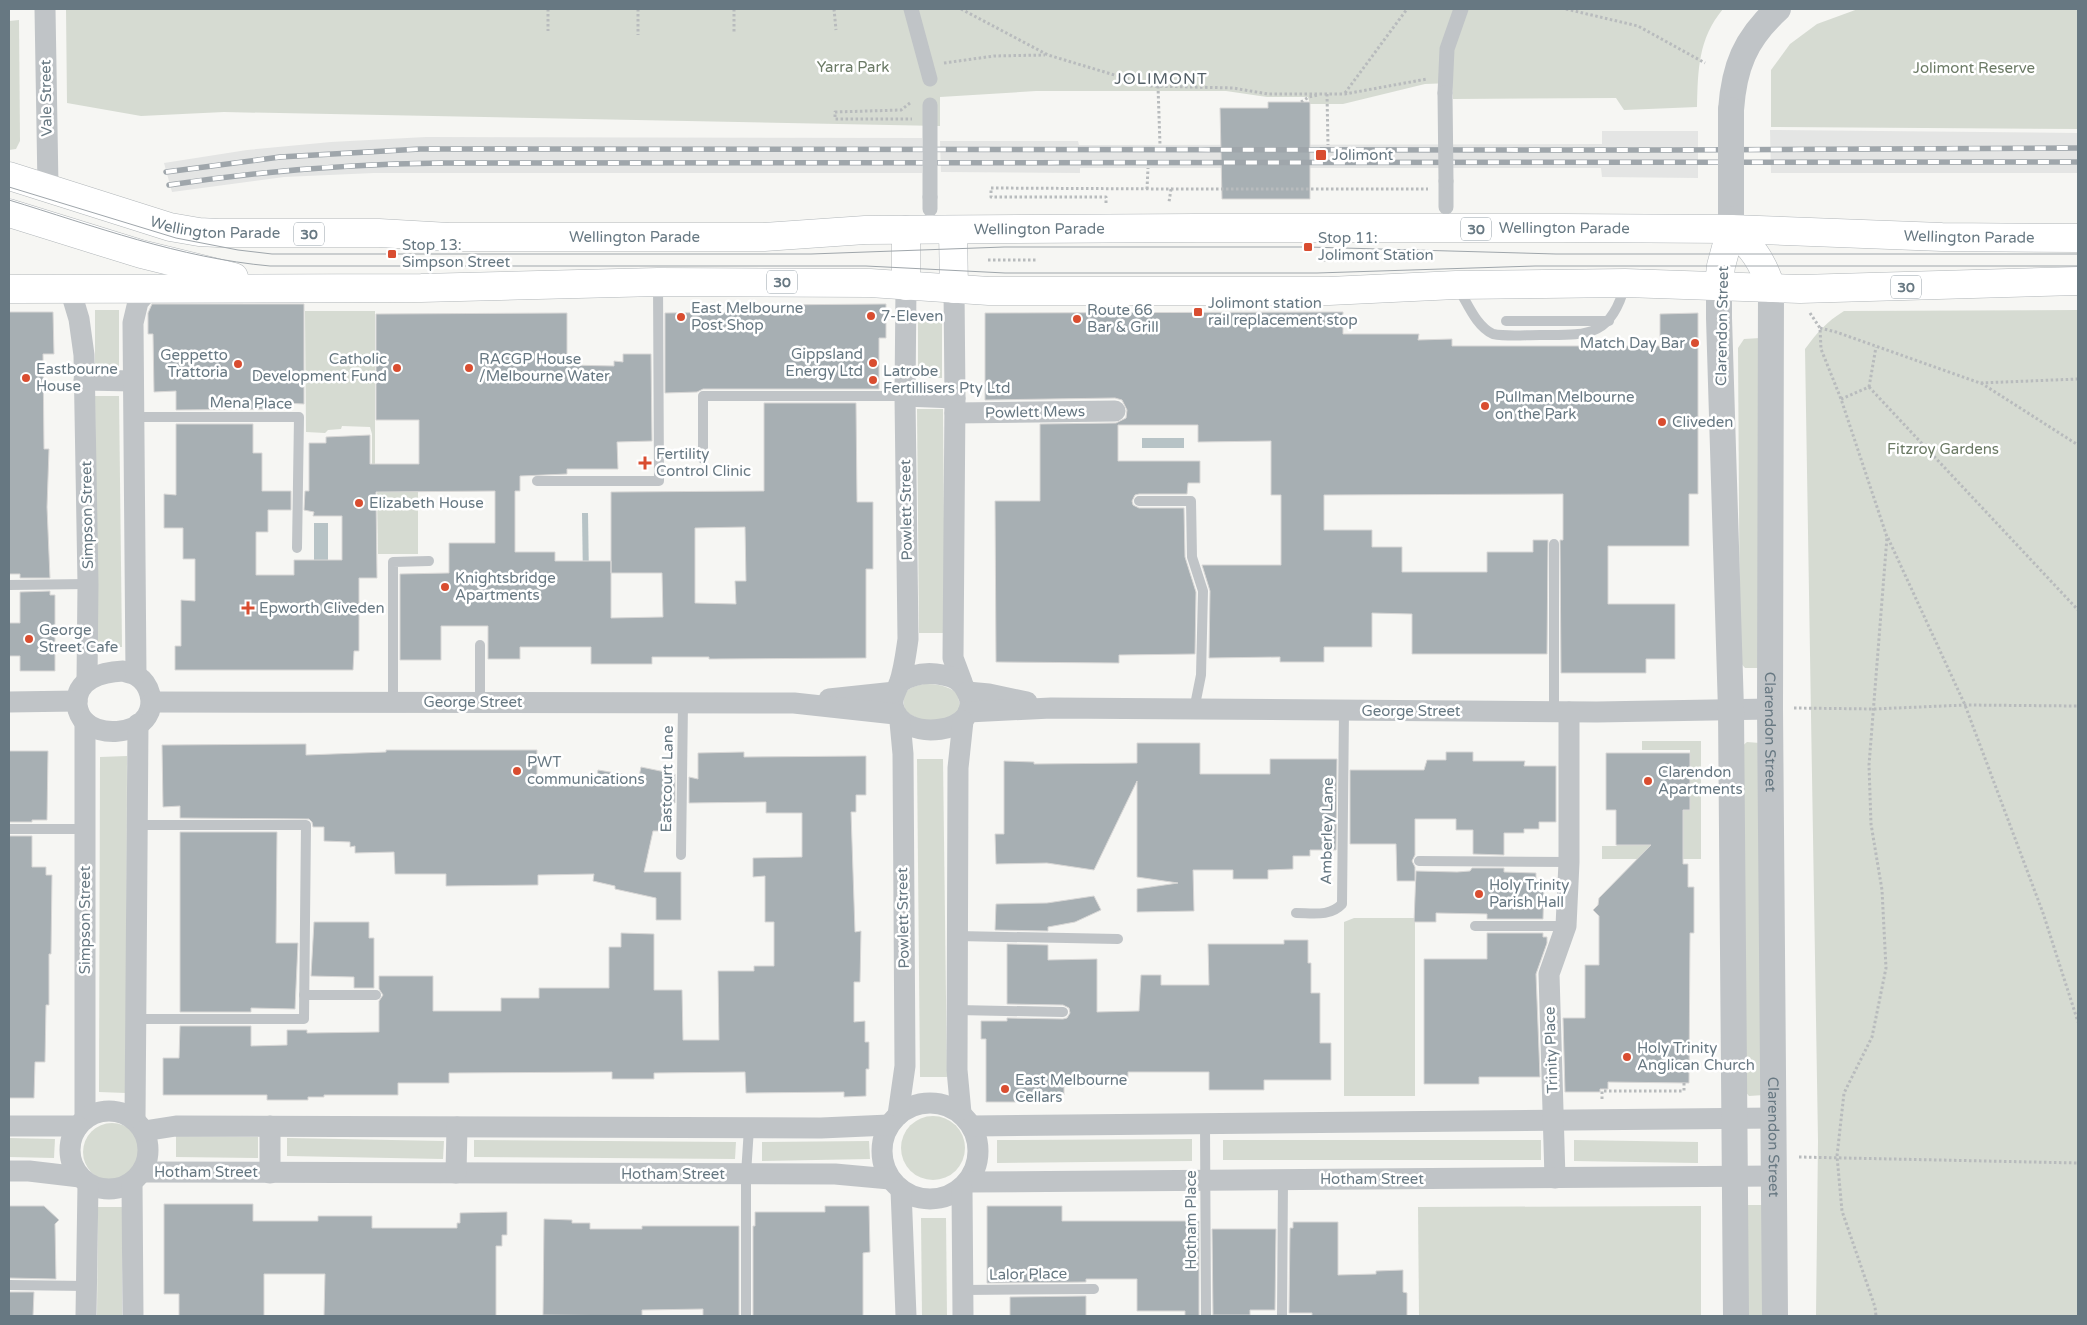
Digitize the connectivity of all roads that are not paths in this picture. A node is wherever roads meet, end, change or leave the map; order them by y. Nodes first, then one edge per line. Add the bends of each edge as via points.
1 (44, 9) edge
2 (911, 9) edge
3 (1460, 9) edge
4 (1778, 9) edge
5 (929, 73) road end
6 (930, 112) road end
7 (9, 176) edge
8 (48, 187) junction
9 (930, 203) dead end
10 (1446, 207) dead end
11 (9, 214) edge
12 (48, 225) junction
13 (1730, 229) junction
14 (906, 230) junction
15 (953, 230) junction
16 (658, 237) junction
17 (2078, 238) edge
18 (658, 282) junction
19 (2078, 282) edge
20 (1626, 283) junction
21 (1720, 285) junction
22 (906, 286) junction
23 (1456, 286) junction
24 (297, 287) junction
25 (1771, 288) junction
26 (9, 289) edge
27 (70, 289) junction
28 (149, 289) junction
29 (954, 289) junction
30 (1506, 321) dead end
31 (1609, 321) junction
32 (84, 380) junction
33 (133, 381) junction
34 (905, 396) junction
35 (955, 406) junction
36 (1115, 411) dead end
37 (134, 417) junction
38 (703, 459) dead end
39 (537, 481) dead end
40 (1138, 501) dead end
41 (1554, 544) dead end
42 (298, 548) dead end
43 (430, 561) dead end
44 (9, 584) edge
45 (88, 584) junction
46 (480, 645) dead end
47 (136, 674) junction
48 (88, 680) junction
49 (897, 687) junction
50 (77, 701) junction
51 (9, 702) edge
52 (152, 702) junction
53 (394, 702) junction
54 (480, 702) junction
55 (965, 702) junction
56 (683, 703) junction
57 (794, 703) junction
58 (1770, 709) junction
59 (1194, 710) junction
60 (1344, 710) junction
61 (1731, 710) junction
62 (1562, 712) junction
63 (898, 718) junction
64 (85, 722) junction
65 (138, 724) junction
66 (137, 825) junction
67 (9, 829) edge
68 (85, 829) junction
69 (681, 855) dead end
70 (1419, 861) dead end
71 (1569, 862) junction
72 (1296, 913) dead end
73 (1475, 926) dead end
74 (1566, 926) junction
75 (958, 936) junction
76 (1118, 939) dead end
77 (304, 994) junction
78 (376, 995) dead end
79 (957, 1010) junction
80 (1064, 1012) dead end
81 (136, 1019) junction
82 (1774, 1118) junction
83 (1735, 1119) junction
84 (894, 1120) junction
85 (966, 1120) junction
86 (1553, 1121) junction
87 (82, 1122) junction
88 (1205, 1124) junction
89 (9, 1126) edge
90 (140, 1126) junction
91 (270, 1126) junction
92 (457, 1127) junction
93 (749, 1128) junction
94 (1775, 1166) junction
95 (9, 1171) edge
96 (270, 1173) junction
97 (456, 1174) junction
98 (746, 1174) junction
99 (1735, 1176) junction
100 (137, 1177) junction
101 (1554, 1178) junction
102 (84, 1180) junction
103 (1206, 1180) junction
104 (1283, 1180) junction
105 (896, 1185) junction
106 (965, 1185) junction
107 (9, 1285) edge
108 (86, 1286) junction
109 (1094, 1289) dead end
110 (963, 1290) junction
111 (86, 1316) edge
112 (133, 1316) edge
113 (746, 1316) edge
114 (906, 1316) edge
115 (963, 1316) edge
116 (1206, 1316) edge
117 (1282, 1316) edge
118 (1736, 1316) edge
119 (1775, 1316) edge

1 - 8 street, Vale Street
2 - 5 street
3 - 10 street, bridge via 1447,49 1445,76
4 - 13 street, bridge via 1755,33 1736,70 1731,110
6 - 9 street, bridge
7 - 8 main road, Wellington Parade / 30
8 - 12 main road
8 - 16 main road, Wellington Parade / 30 via 170,227 199,232
11 - 12 main road, 30
12 - 24 main road, 30 via 204,271
13 - 15 main road, Wellington Parade / 30
13 - 17 main road, Wellington Parade / 30
13 - 21 main road, Clarendon Street
13 - 25 main road, Clarendon Street via 1757,254
14 - 15 main road, Wellington Parade / 30
14 - 16 main road, Wellington Parade / 30 via 764,237
14 - 22 main road, Powlett Street
15 - 29 main road
16 - 18 main road
18 - 22 main road, 30 via 858,282
18 - 24 main road, 30 via 449,288
18 - 39 lane via 659,480
19 - 25 main road, 30
20 - 21 main road, 30
20 - 23 main road, 30
20 - 31 lane
21 - 25 main road, 30
21 - 61 street, Clarendon Street
22 - 29 main road, 30
22 - 34 street, Powlett Street
23 - 29 main road, 30 via 1329,290
23 - 31 lane via 1476,318 1493,334 1570,336 1590,332
24 - 28 main road
25 - 58 street, Clarendon Street
26 - 27 main road
27 - 28 main road
27 - 32 street, Simpson Street via 83,336
28 - 33 street via 134,313
29 - 35 street
30 - 31 lane
32 - 33 street
32 - 45 street, Simpson Street
33 - 37 street
34 - 35 street
34 - 38 lane via 703,396
34 - 49 street, Powlett Street via 908,639
35 - 36 street, Powlett Mews
35 - 55 street via 953,658
37 - 42 lane, Mena Place via 299,418
37 - 47 street
40 - 59 lane via 1191,501 1192,557 1202,591 1200,675
41 - 62 lane
43 - 53 lane via 393,562
44 - 45 lane
45 - 48 street, Simpson Street
46 - 54 lane
47 - 48 street via 110,672
47 - 52 street via 144,682
48 - 50 street via 81,687
49 - 55 street via 913,676 949,676
49 - 57 street, George Street
49 - 63 street via 893,702
50 - 51 street
50 - 64 street via 78,713
52 - 53 street, George Street
52 - 65 street via 147,717
53 - 54 street, George Street
54 - 56 street, George Street
55 - 59 street, George Street via 989,694 1051,708
55 - 63 street via 948,728 931,730 907,725
55 - 75 street via 958,768
56 - 57 street, George Street
56 - 69 lane, Eastcourt Lane
57 - 63 street, George Street
58 - 61 street, George Street
58 - 82 street, Clarendon Street
59 - 60 street, George Street
60 - 62 street, George Street
60 - 72 lane, Amberley Lane via 1342,904 1329,913
61 - 62 street, George Street
61 - 83 street, Clarendon Street
62 - 71 street, Trinity Place
63 - 84 street, Powlett Street via 903,754 905,1066
64 - 65 street via 98,730 114,732
64 - 68 street, Simpson Street
65 - 66 street
66 - 77 lane via 306,825
66 - 81 street
67 - 68 lane
68 - 87 street, Simpson Street
70 - 71 lane
71 - 74 street, Trinity Place
73 - 74 lane
74 - 86 street, Trinity Place via 1549,974
75 - 76 lane
75 - 79 street
77 - 78 lane
77 - 81 lane via 304,1019
79 - 80 lane
79 - 85 street via 958,1070
81 - 90 street
82 - 83 street
82 - 94 street, Clarendon Street
83 - 86 street
83 - 99 street, Clarendon Street
84 - 85 street via 913,1106 929,1103 946,1105
84 - 93 street
84 - 105 street via 883,1138 881,1152 884,1166
85 - 88 street
85 - 106 street via 978,1140 979,1155 976,1169
86 - 88 street
86 - 101 street, Trinity Place
87 - 89 street
87 - 90 street via 97,1112 110,1111 124,1113
87 - 102 street via 71,1138 69,1152 72,1165
88 - 103 lane, Hotham Place
90 - 91 street
90 - 100 street via 148,1141 149,1152
91 - 92 street
91 - 96 street, Hotham Street
92 - 93 street
92 - 97 street
93 - 98 lane
94 - 99 street, Hotham Street
94 - 119 street, Clarendon Street
95 - 102 street
96 - 97 street, Hotham Street
96 - 100 street, Hotham Street
97 - 98 street, Hotham Street
98 - 105 street, Hotham Street via 835,1174
98 - 113 lane
99 - 101 street, Hotham Street
99 - 118 street, Clarendon Street
100 - 102 street via 121,1188 110,1190
100 - 112 street
101 - 104 street, Hotham Street
102 - 108 street
103 - 104 street, Hotham Street
103 - 106 street, Hotham Street
103 - 116 lane, Hotham Place
104 - 117 lane
105 - 106 street via 916,1198 932,1200 948,1197
105 - 114 street
106 - 110 street
107 - 108 lane
108 - 111 street
109 - 110 lane, Lalor Place
110 - 115 street

